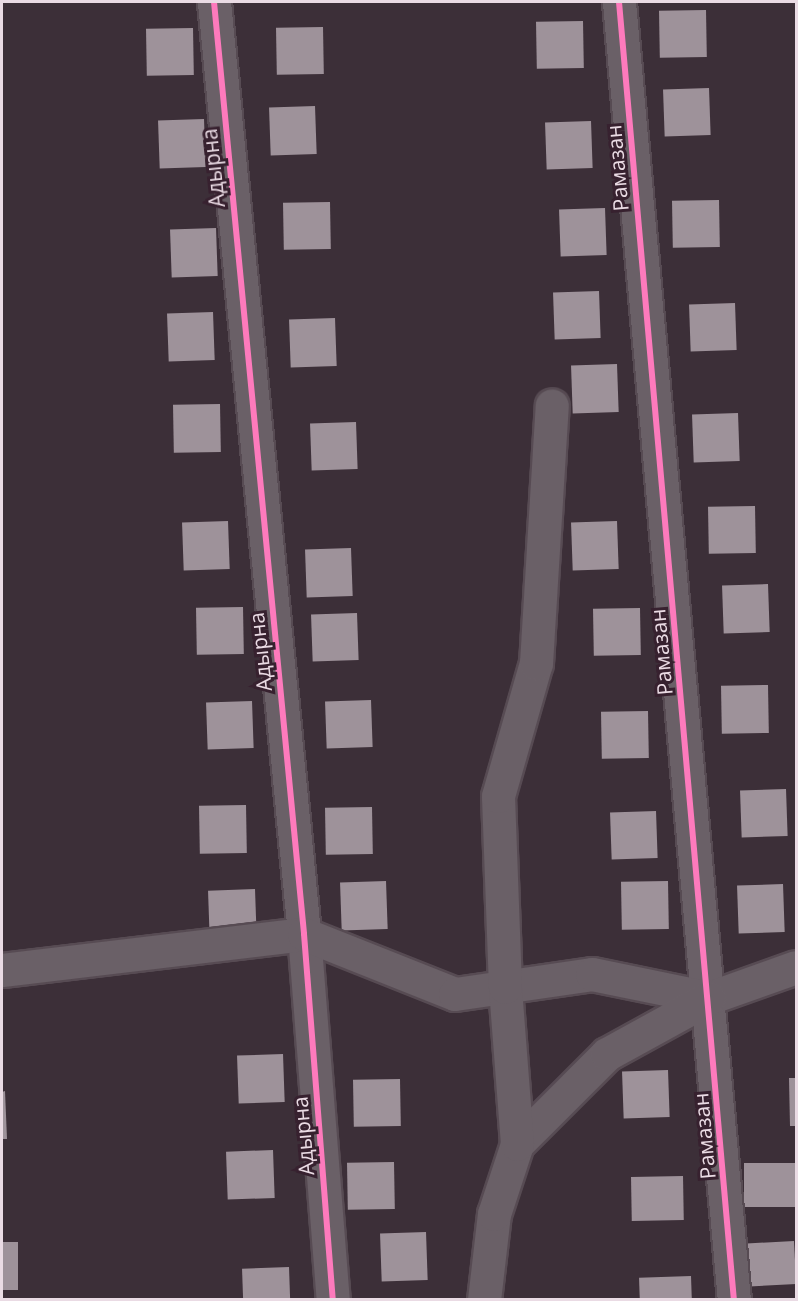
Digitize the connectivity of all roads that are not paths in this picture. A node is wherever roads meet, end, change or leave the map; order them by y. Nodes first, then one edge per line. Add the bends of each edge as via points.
1 (214, 2) edge
2 (619, 2) edge
3 (552, 405) dead end
4 (304, 934) junction
5 (796, 967) edge
6 (2, 970) edge
7 (505, 987) junction
8 (709, 998) junction
9 (518, 1144) junction
10 (333, 1299) edge
11 (484, 1299) edge
12 (734, 1299) edge

1 - 4 street, Адырна
2 - 8 street, Рамазан
3 - 7 street via 536,663 498,796
4 - 6 street
4 - 7 street via 455,994
4 - 10 street, Адырна
5 - 8 street
7 - 8 street via 592,974
7 - 9 street
8 - 9 street via 607,1054
8 - 12 street, Рамазан
9 - 11 street via 494,1214

